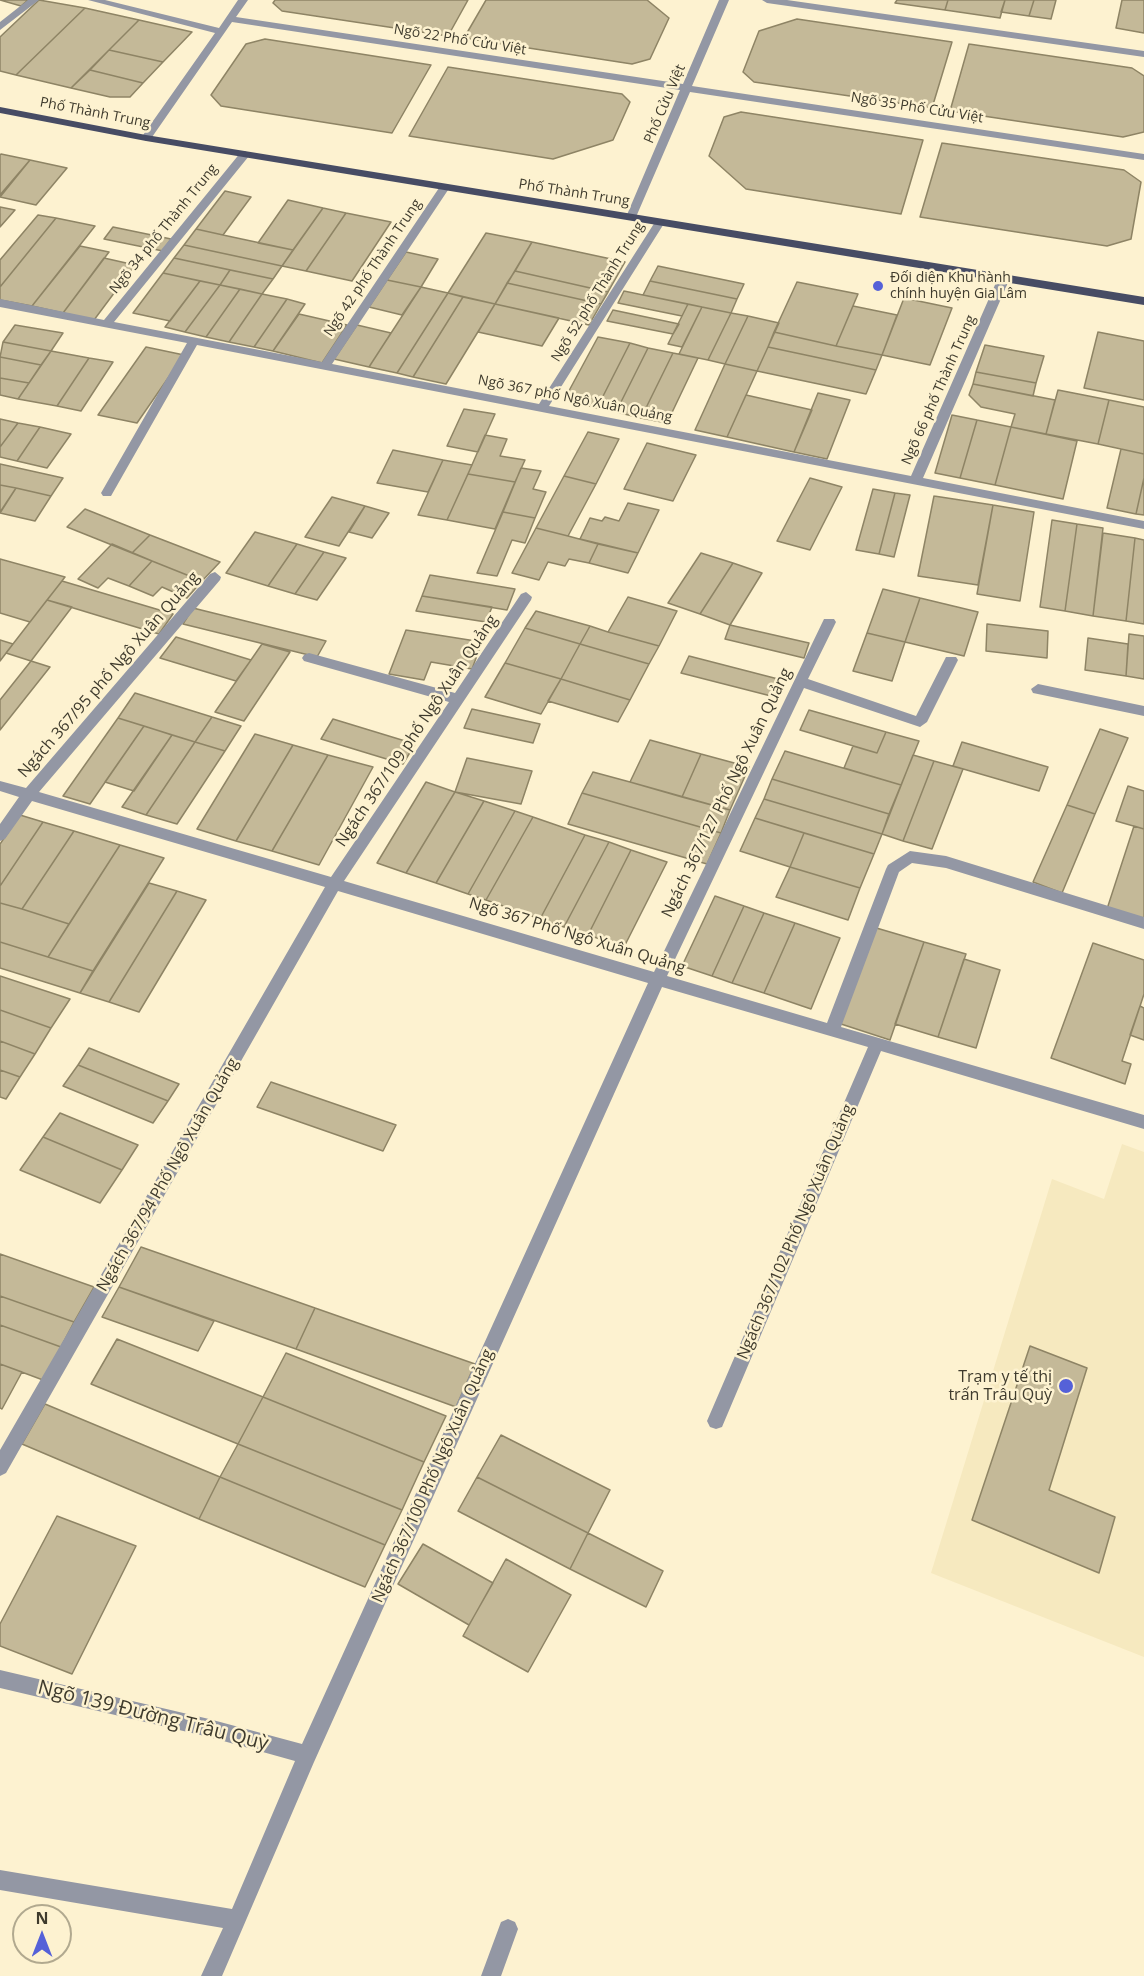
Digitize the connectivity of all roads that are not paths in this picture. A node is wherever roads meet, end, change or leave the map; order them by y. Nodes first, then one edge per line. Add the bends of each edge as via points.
1 (34, 0) edge
2 (93, 0) edge
3 (243, 0) edge
4 (724, 0) edge
5 (767, 0) edge
6 (229, 19) junction
7 (0, 27) edge
8 (221, 31) junction
9 (1144, 54) edge
10 (686, 88) junction
11 (0, 110) edge
12 (146, 138) junction
13 (245, 154) junction
14 (1144, 157) edge
15 (445, 187) junction
16 (631, 218) junction
17 (660, 222) junction
18 (1004, 278) junction
19 (1144, 301) edge
20 (4, 304) edge
21 (0, 316) edge
22 (107, 323) junction
23 (194, 340) junction
24 (325, 366) junction
25 (542, 408) junction
26 (915, 481) junction
27 (107, 493) dead end
28 (1144, 525) edge
29 (215, 578) dead end
30 (526, 597) dead end
31 (829, 622) dead end
32 (309, 658) dead end
33 (951, 660) dead end
34 (801, 682) junction
35 (1038, 689) dead end
36 (458, 699) junction
37 (1144, 711) edge
38 (0, 786) edge
39 (28, 795) junction
40 (0, 835) edge
41 (336, 883) junction
42 (1144, 923) edge
43 (658, 978) junction
44 (832, 1030) junction
45 (877, 1043) junction
46 (1144, 1122) edge
47 (716, 1421) dead end
48 (0, 1467) edge
49 (0, 1679) edge
50 (307, 1755) junction
51 (0, 1880) edge
52 (237, 1920) junction
53 (508, 1929) dead end
54 (211, 1976) edge
55 (491, 1976) edge

1 - 7 street
2 - 8 street
3 - 6 street
4 - 10 street, Phố Cửu Việt
5 - 9 street
6 - 8 street
6 - 10 street, Ngõ 22 Phố Cửu Việt
8 - 12 street
10 - 14 street, Ngõ 35 Phố Cửu Việt
10 - 16 street, Phố Cửu Việt
11 - 12 main road, Phố Thành Trung
12 - 13 main road, Phố Thành Trung
13 - 15 main road, Phố Thành Trung
13 - 22 street, Ngõ 34 phố Thành Trung
15 - 16 main road, Phố Thành Trung
15 - 24 street, Ngõ 42 phố Thành Trung
16 - 17 main road, Phố Thành Trung
17 - 18 main road, Phố Thành Trung
17 - 25 street, Ngõ 52 phố Thành Trung
18 - 19 main road, Phố Thành Trung
18 - 26 street, Ngõ 66 phố Thành Trung
20 - 21 street
20 - 22 street, Ngõ 367 phố Ngô Xuân Quảng
22 - 23 street, Ngõ 367 phố Ngô Xuân Quảng
23 - 24 street, Ngõ 367 phố Ngô Xuân Quảng
23 - 27 street
24 - 25 street, Ngõ 367 phố Ngô Xuân Quảng
25 - 26 street, Ngõ 367 phố Ngô Xuân Quảng
26 - 28 street, Ngõ 367 phố Ngô Xuân Quảng
29 - 39 street, Ngách 367/95 phố Ngô Xuân Quảng
30 - 36 street, Ngách 367/109 phố Ngô Xuân Quảng
31 - 34 street, Ngách 367/127 Phố Ngô Xuân Quảng
32 - 36 street
33 - 34 street, Ngách 367/127 Phố Ngô Xuân Quảng via 921,722
34 - 43 street, Ngách 367/127 Phố Ngô Xuân Quảng
35 - 37 street
36 - 41 street, Ngách 367/109 phố Ngô Xuân Quảng
38 - 39 street, Ngõ 367 Phố Ngô Xuân Quảng
39 - 40 street, Ngách 367/95 phố Ngô Xuân Quảng
39 - 41 street, Ngõ 367 Phố Ngô Xuân Quảng
41 - 43 street, Ngõ 367 Phố Ngô Xuân Quảng
41 - 48 street, Ngách 367/94 Phố Ngô Xuân Quảng
42 - 44 street via 946,861 910,856 893,869
43 - 44 street, Ngõ 367 Phố Ngô Xuân Quảng
43 - 50 street, Ngách 367/100 Phố Ngô Xuân Quảng
44 - 45 street, Ngõ 367 Phố Ngô Xuân Quảng
45 - 46 street, Ngõ 367 Phố Ngô Xuân Quảng
45 - 47 street, Ngách 367/102 Phố Ngô Xuân Quảng
49 - 50 street, Ngõ 139 Đường Trâu Quỳ
50 - 52 street, Ngách 367/100 Phố Ngô Xuân Quảng
51 - 52 street
52 - 54 street, Ngách 367/100 Phố Ngô Xuân Quảng
53 - 55 street

